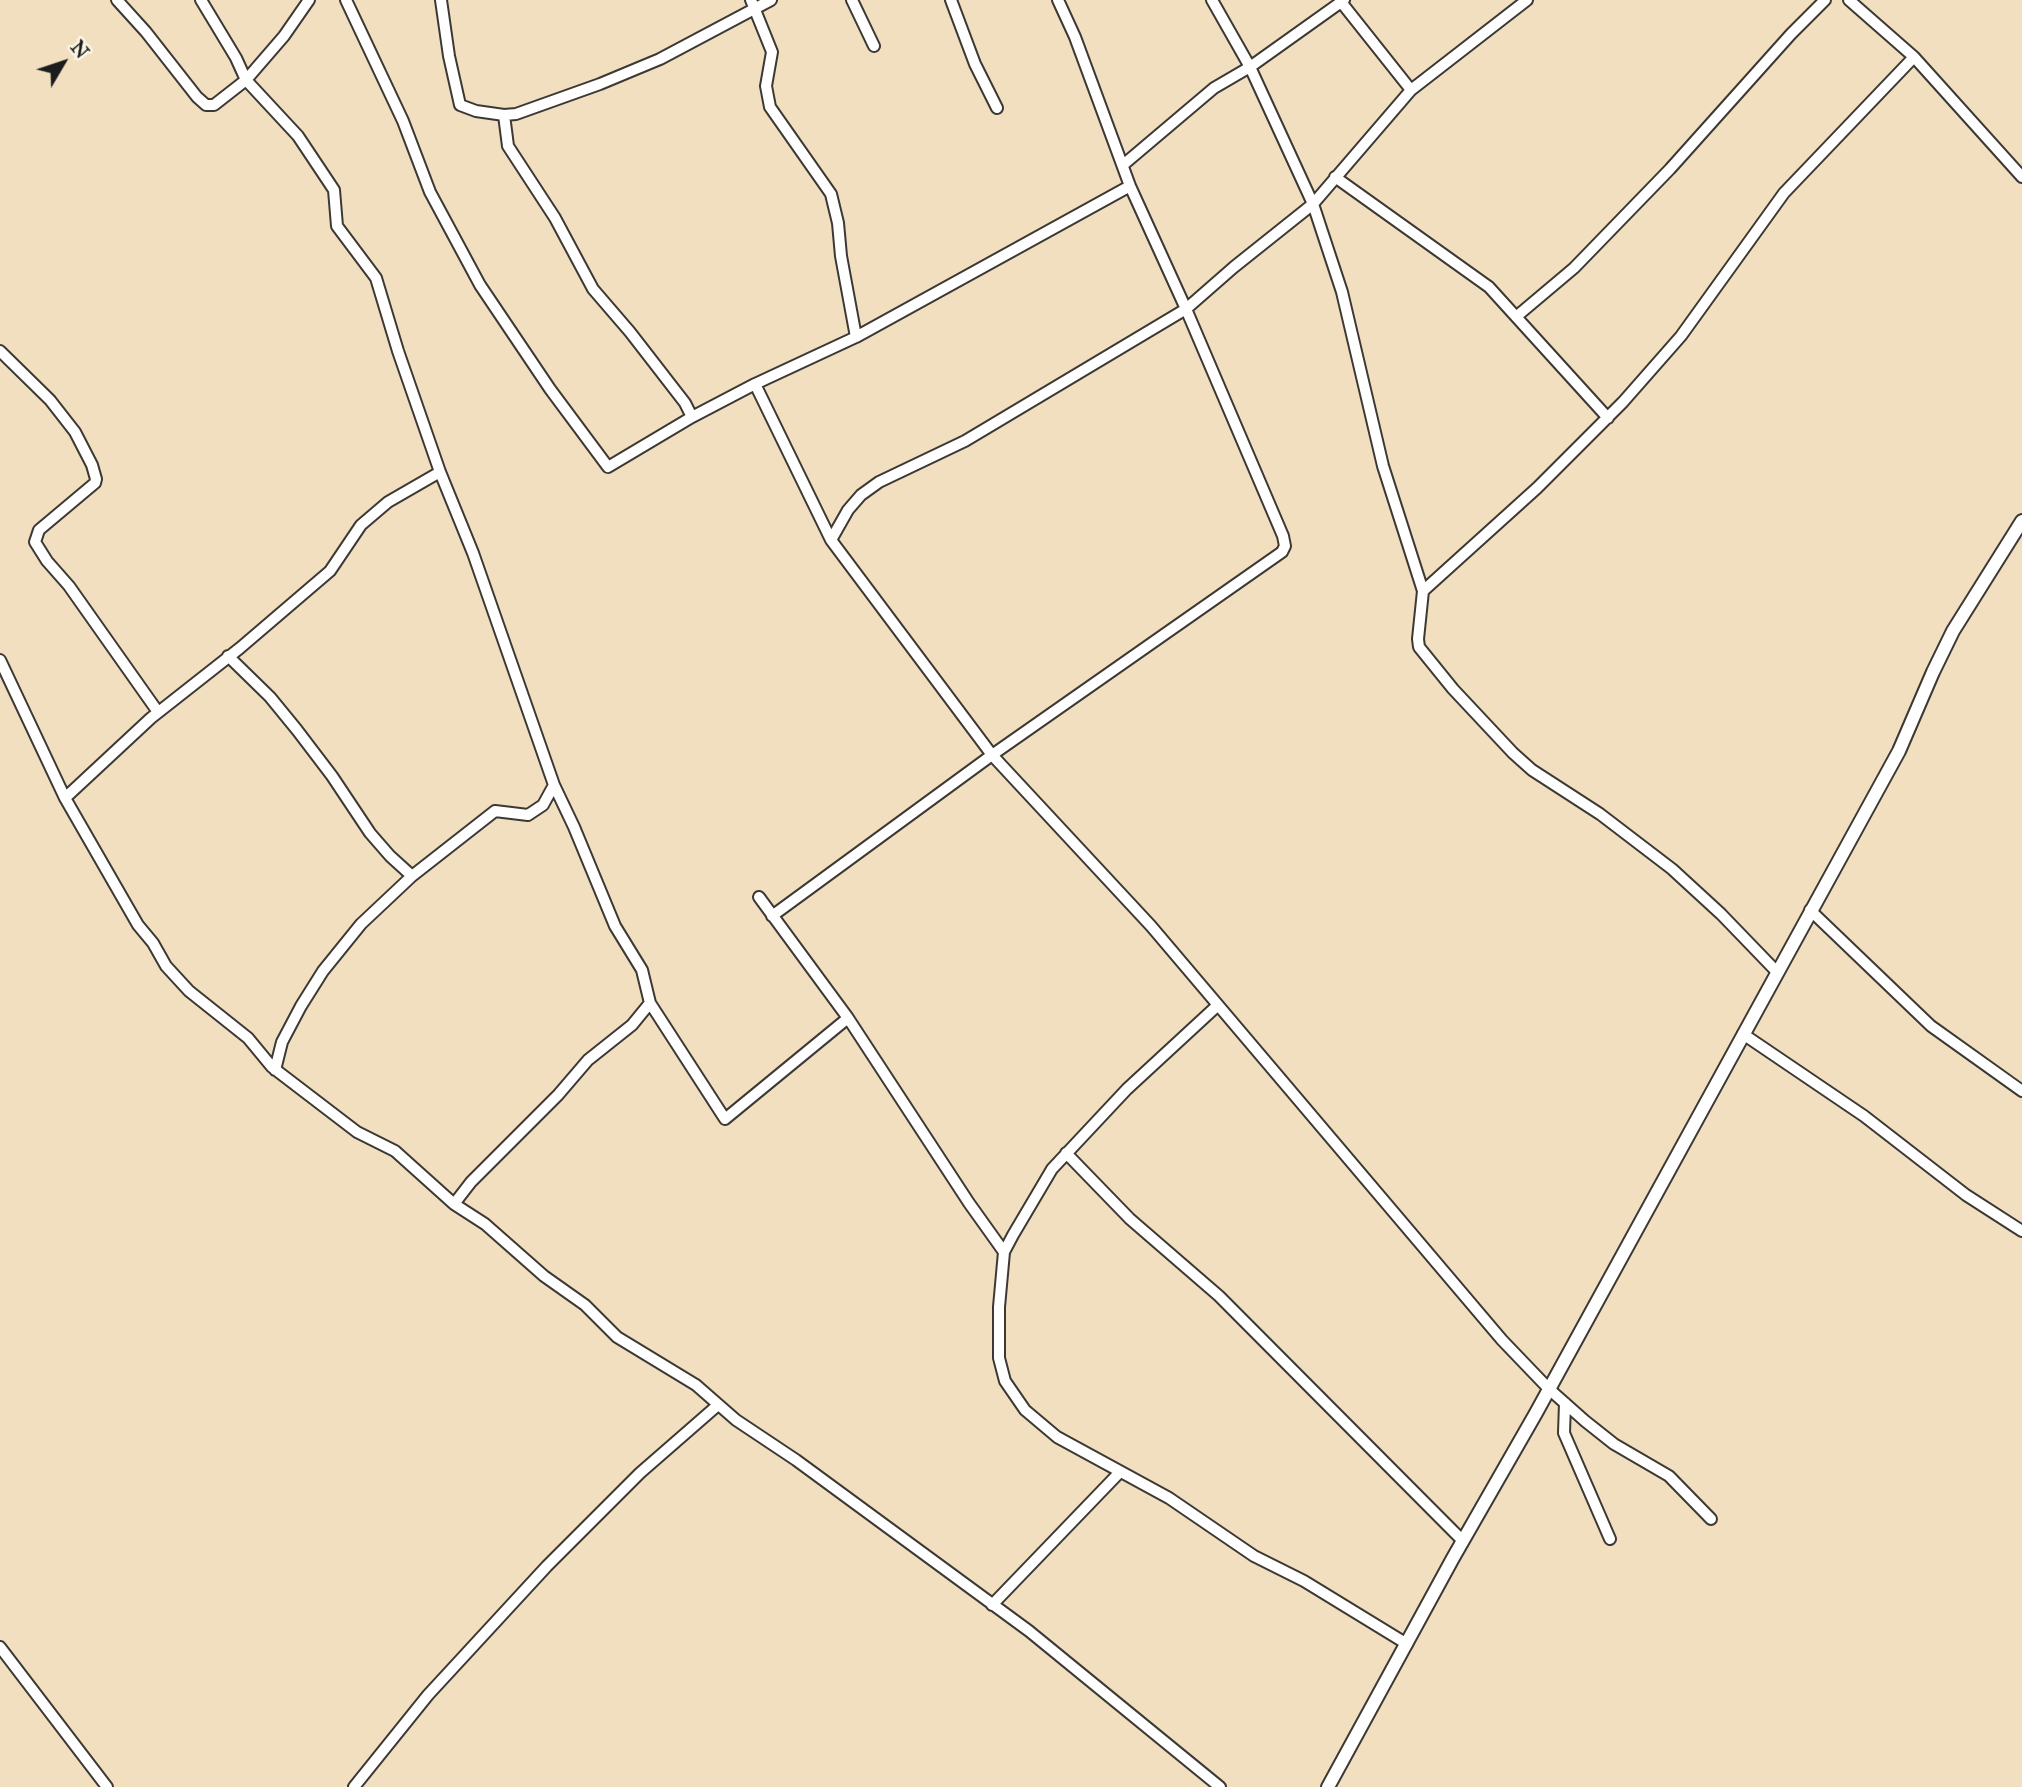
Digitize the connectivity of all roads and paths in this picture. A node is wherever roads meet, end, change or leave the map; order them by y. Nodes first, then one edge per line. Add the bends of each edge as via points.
1 (117, 0) edge
2 (201, 0) edge
3 (309, 0) edge
4 (346, 0) edge
5 (441, 0) edge
6 (771, 0) edge
7 (852, 0) edge
8 (951, 0) edge
9 (1058, 0) edge
10 (1212, 0) edge
11 (1527, 0) edge
12 (1825, 0) edge
13 (1849, 0) edge
14 (1343, 1) edge
15 (753, 5) edge
16 (874, 46) dead end
17 (1914, 57) junction
18 (1250, 67) junction
19 (246, 80) junction
20 (1410, 90) junction
21 (997, 108) dead end
22 (504, 115) junction
23 (1123, 165) junction
24 (1335, 177) junction
25 (2022, 177) edge
26 (1130, 186) junction
27 (1313, 204) junction
28 (1186, 309) junction
29 (1517, 316) junction
30 (856, 338) junction
31 (0, 352) edge
32 (755, 384) junction
33 (692, 417) junction
34 (1608, 418) junction
35 (440, 472) junction
36 (2022, 521) edge
37 (831, 540) junction
38 (1423, 591) junction
39 (229, 656) junction
40 (0, 660) edge
41 (158, 712) junction
42 (992, 755) junction
43 (554, 785) junction
44 (65, 798) junction
45 (412, 876) junction
46 (759, 897) dead end
47 (1811, 910) junction
48 (772, 916) junction
49 (1777, 972) junction
50 (650, 1003) junction
51 (1218, 1004) junction
52 (848, 1018) junction
53 (1743, 1034) junction
54 (275, 1070) junction
55 (2022, 1091) edge
56 (1066, 1153) junction
57 (454, 1204) junction
58 (2022, 1231) edge
59 (1004, 1252) junction
60 (1549, 1389) junction
61 (1565, 1403) junction
62 (718, 1405) junction
63 (1120, 1472) junction
64 (1711, 1519) dead end
65 (1610, 1539) dead end
66 (1462, 1541) junction
67 (992, 1605) junction
68 (1407, 1644) junction
69 (0, 1647) edge
70 (107, 1787) edge
71 (354, 1787) edge
72 (1220, 1787) edge
73 (1328, 1787) edge

1 - 19 street via 206,105 214,105
2 - 19 street
3 - 19 street
4 - 33 street via 430,192 480,285 608,467
5 - 22 street via 460,105
6 - 15 street
7 - 16 street
8 - 21 street
9 - 23 street
10 - 18 street
11 - 20 street
12 - 29 street via 1574,268
13 - 17 street
14 - 18 street
14 - 20 street
15 - 22 street via 702,37 630,71
15 - 30 street via 772,52 766,86 770,107 831,194
17 - 25 street
17 - 34 street via 1784,193 1681,336
18 - 23 street via 1214,88
18 - 27 street
19 - 35 street via 298,136 334,190 337,226 376,278
20 - 24 street
22 - 33 street via 508,146 555,218 593,289 631,332
23 - 26 street
24 - 27 street
24 - 29 street via 1489,287
26 - 28 street
26 - 30 street
27 - 28 street
27 - 38 street via 1342,292 1383,466
28 - 37 street via 965,440 879,482 855,503
28 - 42 street via 1283,536 1282,552
29 - 34 street
30 - 32 street
31 - 41 street via 50,400 75,432 96,479 39,530 35,542
32 - 33 street
32 - 37 street
34 - 38 street
35 - 39 street via 388,502 361,525 330,571
35 - 43 street via 507,645
36 - 47 street via 1953,631 1899,751
37 - 42 street
38 - 49 street via 1419,647 1468,706 1532,770 1600,814 1697,890
39 - 41 street
39 - 45 street via 297,730 369,833
40 - 44 street
41 - 44 street
42 - 48 street
42 - 51 street
43 - 45 street via 543,805 528,815 495,811
43 - 50 street via 615,926 642,970
44 - 54 street via 166,966 189,992 248,1038
45 - 54 street via 360,924 323,971 282,1042
46 - 48 street
47 - 49 street
47 - 55 street via 1931,1026
48 - 52 street
49 - 53 street
50 - 52 street via 724,1119
50 - 57 street via 632,1026 588,1060
51 - 56 street
51 - 60 street via 1477,1312
52 - 59 street
53 - 58 street
53 - 60 street
54 - 57 street via 357,1132 395,1151
56 - 59 street
56 - 66 street via 1130,1219 1219,1296
57 - 62 street via 585,1305 617,1337 696,1385
59 - 63 street via 998,1327 1005,1381 1025,1410 1057,1437
60 - 61 street
60 - 66 street
61 - 64 street via 1614,1444 1669,1476
61 - 65 street via 1564,1433
62 - 67 street
62 - 71 street via 639,1473 538,1575 428,1695
63 - 67 street
63 - 68 street
66 - 68 street
67 - 72 street
68 - 73 street
69 - 70 street

